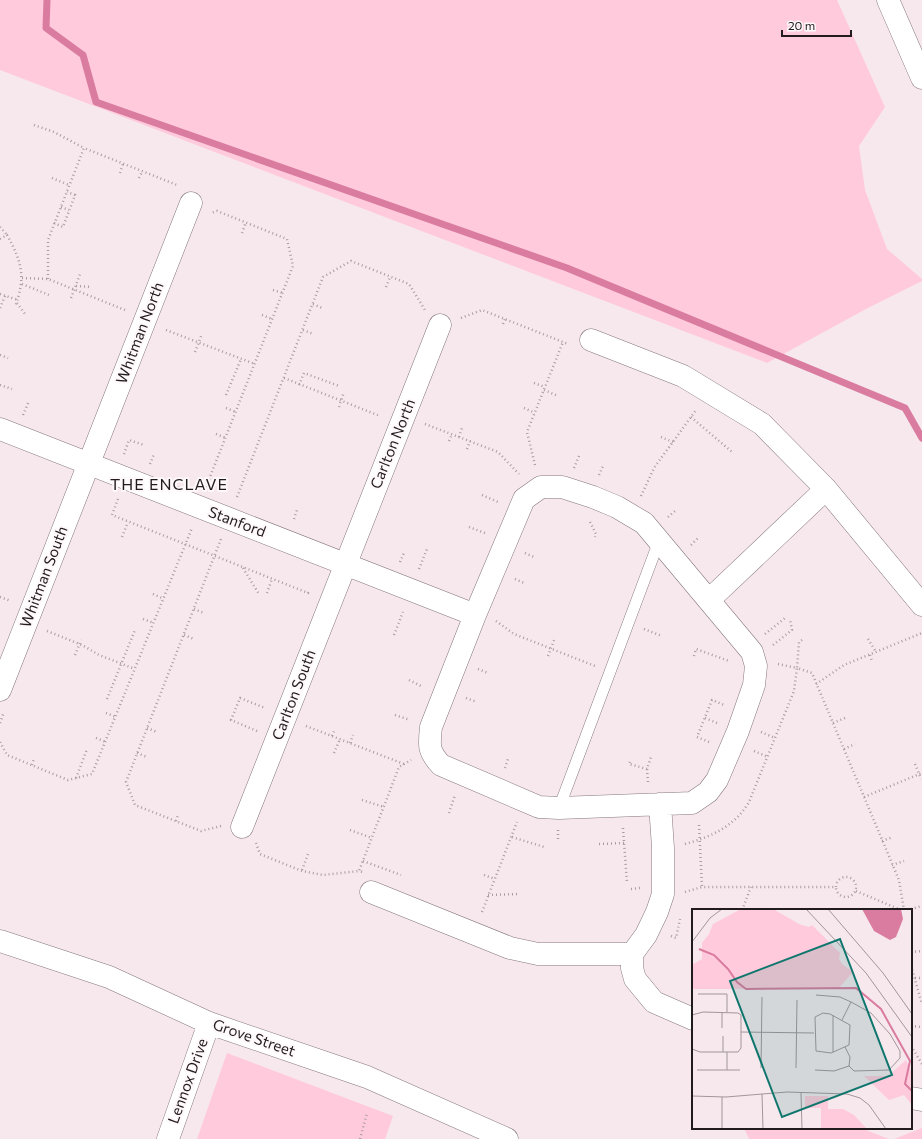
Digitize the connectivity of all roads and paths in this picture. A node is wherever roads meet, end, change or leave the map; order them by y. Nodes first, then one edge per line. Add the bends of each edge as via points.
1 (888, 0) edge
2 (922, 78) edge
3 (34, 125) dead end
4 (84, 148) junction
5 (123, 164) junction
6 (142, 172) junction
7 (120, 173) dead end
8 (52, 178) dead end
9 (139, 178) dead end
10 (69, 185) junction
11 (67, 192) junction
12 (193, 202) junction
13 (61, 207) junction
14 (69, 210) junction
15 (246, 222) junction
16 (54, 223) junction
17 (0, 227) edge
18 (242, 233) dead end
19 (7, 235) junction
20 (0, 239) edge
21 (80, 274) dead end
22 (390, 277) junction
23 (22, 278) junction
24 (48, 279) junction
25 (22, 284) junction
26 (76, 286) junction
27 (92, 287) dead end
28 (386, 287) dead end
29 (74, 290) junction
30 (273, 290) dead end
31 (95, 292) dead end
32 (282, 293) junction
33 (0, 294) edge
34 (49, 294) dead end
35 (5, 296) junction
36 (93, 297) junction
37 (71, 298) dead end
38 (17, 301) junction
39 (313, 304) junction
40 (15, 307) dead end
41 (0, 308) edge
42 (322, 308) dead end
43 (125, 310) dead end
44 (25, 314) dead end
45 (262, 315) dead end
46 (272, 319) junction
47 (434, 319) joint
48 (461, 319) dead end
49 (505, 319) junction
50 (503, 324) dead end
51 (162, 328) dead end
52 (303, 330) junction
53 (313, 334) dead end
54 (201, 336) dead end
55 (591, 340) dead end
56 (198, 342) junction
57 (563, 342) junction
58 (570, 344) dead end
59 (195, 352) dead end
60 (0, 355) edge
61 (8, 358) dead end
62 (241, 359) junction
63 (255, 364) junction
64 (284, 378) junction
65 (534, 383) dead end
66 (0, 385) edge
67 (300, 385) junction
68 (339, 386) dead end
69 (12, 389) dead end
70 (544, 389) junction
71 (344, 392) dead end
72 (226, 395) dead end
73 (558, 396) dead end
74 (29, 401) dead end
75 (341, 401) junction
76 (699, 406) dead end
77 (338, 407) dead end
78 (226, 408) dead end
79 (524, 408) dead end
80 (236, 412) junction
81 (535, 413) junction
82 (691, 417) junction
83 (387, 419) dead end
84 (21, 421) dead end
85 (420, 422) dead end
86 (462, 428) dead end
87 (0, 429) edge
88 (216, 434) dead end
89 (452, 434) junction
90 (458, 437) junction
91 (661, 437) dead end
92 (226, 438) junction
93 (449, 441) dead end
94 (470, 441) junction
95 (673, 442) junction
96 (144, 445) dead end
97 (467, 449) dead end
98 (732, 452) dead end
99 (579, 456) dead end
100 (122, 460) dead end
101 (88, 463) junction
102 (536, 471) dead end
103 (572, 474) dead end
104 (522, 477) dead end
105 (826, 489) junction
106 (204, 493) dead end
107 (120, 495) dead end
108 (482, 495) dead end
109 (237, 498) dead end
110 (639, 500) dead end
111 (501, 503) dead end
112 (589, 521) dead end
113 (128, 522) junction
114 (193, 527) dead end
115 (469, 527) dead end
116 (224, 532) dead end
117 (489, 534) dead end
118 (122, 537) dead end
119 (595, 537) dead end
120 (659, 541) junction
121 (186, 545) junction
122 (427, 549) dead end
123 (215, 556) junction
124 (346, 564) junction
125 (243, 568) junction
126 (419, 570) dead end
127 (272, 579) junction
128 (311, 587) dead end
129 (267, 593) dead end
130 (153, 594) dead end
131 (259, 594) dead end
132 (164, 598) junction
133 (709, 600) junction
134 (922, 605) edge
135 (405, 607) dead end
136 (194, 609) junction
137 (204, 613) dead end
138 (483, 616) junction
139 (785, 618) dead end
140 (143, 619) dead end
141 (790, 620) dead end
142 (154, 623) junction
143 (135, 630) dead end
144 (45, 631) dead end
145 (922, 632) edge
146 (184, 635) junction
147 (394, 635) dead end
148 (761, 637) dead end
149 (194, 639) dead end
150 (868, 639) dead end
151 (81, 640) dead end
152 (554, 640) dead end
153 (802, 640) dead end
154 (79, 644) junction
155 (551, 648) junction
156 (769, 649) dead end
157 (876, 652) junction
158 (75, 655) dead end
159 (870, 655) junction
160 (548, 656) dead end
161 (694, 656) dead end
162 (872, 661) dead end
163 (733, 662) dead end
164 (121, 664) junction
165 (596, 666) dead end
166 (135, 669) junction
167 (409, 680) dead end
168 (816, 684) junction
169 (428, 689) dead end
170 (0, 690) edge
171 (107, 699) dead end
172 (728, 707) dead end
173 (266, 709) dead end
174 (4, 711) dead end
175 (106, 713) dead end
176 (396, 715) dead end
177 (116, 718) junction
178 (705, 718) junction
179 (845, 718) dead end
180 (415, 722) dead end
181 (0, 723) edge
182 (299, 723) dead end
183 (833, 723) junction
184 (730, 727) junction
185 (147, 728) junction
186 (335, 729) dead end
187 (156, 732) dead end
188 (263, 733) dead end
189 (353, 735) dead end
190 (332, 736) junction
191 (96, 738) dead end
192 (340, 739) junction
193 (0, 742) edge
194 (106, 742) junction
195 (350, 743) junction
196 (714, 744) dead end
197 (855, 744) dead end
198 (87, 749) dead end
199 (844, 749) junction
200 (334, 752) dead end
201 (137, 753) junction
202 (147, 757) dead end
203 (651, 757) dead end
204 (415, 758) dead end
205 (34, 759) dead end
206 (630, 762) dead end
207 (405, 764) junction
208 (915, 764) dead end
209 (32, 765) junction
210 (647, 769) junction
211 (921, 773) edge
212 (76, 778) junction
213 (921, 779) edge
214 (454, 792) dead end
215 (655, 795) junction
216 (864, 797) junction
217 (362, 800) dead end
218 (384, 807) junction
219 (449, 813) dead end
220 (178, 815) dead end
221 (558, 817) junction
222 (519, 818) dead end
223 (699, 819) dead end
224 (176, 821) junction
225 (623, 822) dead end
226 (350, 830) dead end
227 (240, 831) junction
228 (512, 837) junction
229 (893, 837) dead end
230 (372, 838) junction
231 (882, 841) junction
232 (558, 842) dead end
233 (624, 843) junction
234 (599, 844) dead end
235 (544, 847) dead end
236 (308, 854) dead end
237 (284, 858) dead end
238 (363, 861) junction
239 (904, 861) dead end
240 (282, 863) junction
241 (892, 865) junction
242 (302, 871) junction
243 (359, 871) junction
244 (401, 874) dead end
245 (484, 875) dead end
246 (495, 879) junction
247 (369, 883) joint
248 (627, 883) dead end
249 (702, 887) junction
250 (751, 887) junction
251 (836, 887) junction
252 (856, 891) junction
253 (520, 894) dead end
254 (680, 894) dead end
255 (488, 895) junction
256 (922, 906) edge
257 (742, 909) edge
258 (901, 909) edge
259 (903, 909) edge
260 (911, 909) edge
261 (481, 914) dead end
262 (0, 941) edge
263 (922, 951) edge
264 (912, 952) edge
265 (632, 954) junction
266 (912, 969) edge
267 (915, 978) junction
268 (922, 978) edge
269 (922, 1004) edge
270 (692, 1018) edge
271 (209, 1023) junction
272 (912, 1026) edge
273 (922, 1027) edge
274 (912, 1048) edge
275 (922, 1064) edge
276 (912, 1098) edge
277 (922, 1100) edge
278 (367, 1114) dead end
279 (168, 1139) edge
280 (360, 1139) edge
281 (507, 1139) edge

1 - 2 main road
3 - 4 path
4 - 5 path
4 - 10 path
5 - 6 path
5 - 7 path
6 - 9 path
6 - 12 path
8 - 10 path
10 - 11 path
11 - 13 path
11 - 14 path via 75,195
12 - 15 path
12 - 101 main road, Whitman North
13 - 14 path
13 - 16 path
14 - 16 path via 63,227
15 - 18 path
15 - 32 path via 287,239 293,266
16 - 24 path via 48,240
17 - 19 path
19 - 20 path
19 - 23 path via 17,254
21 - 26 path
22 - 28 path
22 - 39 path via 351,261 323,277
22 - 47 path via 409,284
23 - 24 path
23 - 25 path
24 - 29 path
25 - 34 path
25 - 38 path
26 - 27 path
26 - 29 path
29 - 36 path
29 - 37 path
30 - 32 path
31 - 36 path
32 - 46 path
33 - 35 path
35 - 38 path
35 - 41 path
36 - 43 path
38 - 40 path
38 - 44 path
39 - 42 path
39 - 52 path
45 - 46 path
46 - 63 path
47 - 124 main road, Carlton North
48 - 49 path via 482,310
49 - 50 path
49 - 57 path
51 - 56 path
52 - 53 path
52 - 64 path
54 - 56 path
55 - 105 main road via 683,376 762,424
56 - 59 path
56 - 62 path
57 - 58 path
57 - 70 path
60 - 61 path
62 - 63 path
62 - 72 path
63 - 80 path
64 - 67 path
64 - 109 path
65 - 70 path
66 - 69 path
67 - 68 path via 304,373
67 - 75 path
70 - 73 path
70 - 81 path
71 - 75 path
74 - 84 path
75 - 77 path
75 - 83 path
76 - 82 path
78 - 80 path
79 - 81 path
80 - 92 path
81 - 102 path via 526,432
82 - 95 path
82 - 98 path
85 - 89 path
86 - 90 path
87 - 101 main road, Stanford
88 - 92 path
89 - 90 path
89 - 93 path
90 - 94 path
91 - 95 path
92 - 106 path
94 - 97 path
94 - 104 path via 498,452
95 - 110 path via 654,468
96 - 100 path via 129,440
99 - 103 path
101 - 124 main road, Stanford
101 - 170 main road, Whitman South
105 - 133 main road
105 - 134 main road
107 - 113 path via 112,515
108 - 111 path
112 - 119 path
113 - 118 path
113 - 121 path
114 - 121 path
115 - 117 path
116 - 123 path
120 - 133 main road
120 - 138 main road via 644,524 593,496 562,487 541,488 524,499
120 - 221 lane
121 - 123 path
121 - 132 path
122 - 126 path
123 - 125 path
123 - 136 path
124 - 138 main road, Stanford
124 - 227 main road, Carlton South
125 - 127 path
125 - 131 path
127 - 128 path via 308,593
127 - 129 path
130 - 132 path
132 - 142 path
133 - 184 main road via 755,659 754,685
135 - 147 path
136 - 137 path
136 - 146 path
138 - 155 path via 514,634
138 - 221 main road via 431,727 429,745 433,756 441,765
139 - 148 path
140 - 142 path
141 - 156 path via 792,630
142 - 166 path
143 - 164 path
144 - 154 path
145 - 157 path
146 - 149 path
146 - 185 path
150 - 157 path
151 - 154 path
152 - 155 path
153 - 168 path via 799,642 797,668 812,672
154 - 158 path
154 - 164 path via 99,656
155 - 160 path
155 - 165 path
157 - 159 path
159 - 162 path
159 - 168 path via 844,665
161 - 163 path via 696,649
164 - 166 path
164 - 171 path
166 - 177 path
167 - 169 path
168 - 183 path
172 - 178 path via 712,700
173 - 188 path via 240,698 231,720
174 - 181 path
175 - 177 path
176 - 180 path
177 - 194 path
178 - 184 path
178 - 196 path via 697,737
179 - 183 path
182 - 190 path
183 - 199 path
184 - 215 main road via 717,780 708,792 692,803
185 - 187 path
185 - 201 path
186 - 190 path
189 - 195 path
190 - 192 path
191 - 194 path
192 - 195 path
192 - 200 path
193 - 209 path via 7,755
194 - 212 path via 92,774
195 - 207 path
197 - 199 path
198 - 212 path
199 - 216 path
201 - 202 path
201 - 224 path via 126,782 135,805
203 - 210 path
204 - 207 path
205 - 209 path
206 - 210 path via 629,764
207 - 218 path via 399,767
208 - 211 path
209 - 212 path via 68,780
210 - 215 path
211 - 213 path
211 - 216 path
214 - 219 path via 456,793
215 - 221 main road
215 - 265 main road via 664,855 663,894 646,936
216 - 231 path
217 - 218 path
218 - 230 path
220 - 224 path
221 - 232 path
222 - 228 path
223 - 249 path
224 - 227 path via 201,831
225 - 233 path
226 - 230 path
227 - 240 path via 260,854
228 - 235 path
228 - 246 path
229 - 231 path
230 - 238 path
231 - 241 path
233 - 234 path
233 - 248 path
236 - 242 path
237 - 240 path
238 - 243 path
238 - 244 path
239 - 241 path
240 - 242 path
241 - 259 path via 899,880
242 - 243 path via 323,875
243 - 247 path
245 - 246 path
246 - 255 path
247 - 265 main road via 510,948 538,954
249 - 250 path
249 - 254 path
250 - 251 path
250 - 257 path
251 - 252 path via 838,894 844,897 850,897
251 - 252 path via 841,878 848,877 856,883
252 - 258 path
253 - 255 path
255 - 261 path
256 - 260 path
262 - 271 main road, Grove Street via 109,977
263 - 264 path
265 - 270 main road via 635,979 654,1002
266 - 267 path
267 - 268 path
267 - 269 path
271 - 279 main road, Lennox Drive
271 - 281 main road, Grove Street via 367,1076
272 - 273 path
274 - 275 path
276 - 277 main road
278 - 280 path

